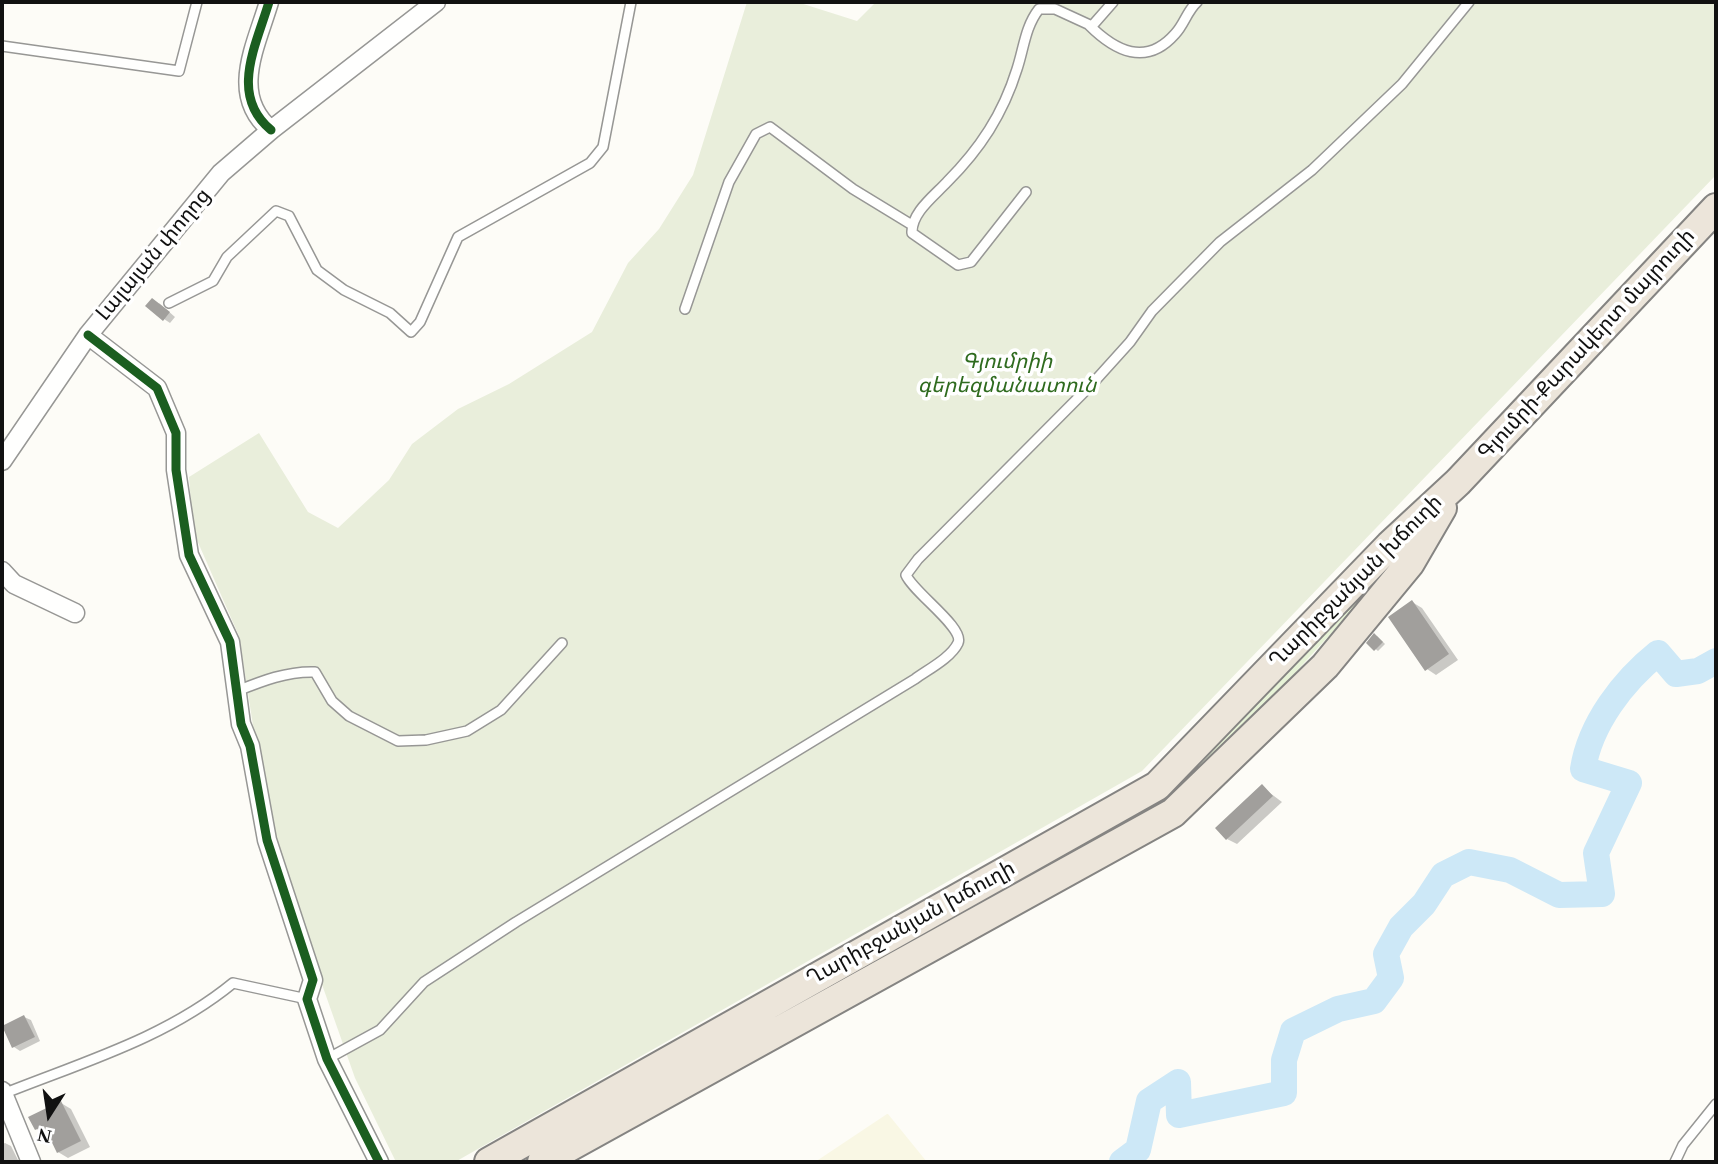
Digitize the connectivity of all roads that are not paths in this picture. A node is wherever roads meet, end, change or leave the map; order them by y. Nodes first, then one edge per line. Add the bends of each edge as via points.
1 (197, 2) edge
2 (269, 2) edge
3 (436, 2) edge
4 (631, 2) edge
5 (1113, 2) edge
6 (1197, 2) edge
7 (1469, 2) edge
8 (1089, 25) junction
9 (2, 46) edge
10 (271, 130) junction
11 (1026, 192) dead end
12 (1716, 208) edge
13 (912, 225) junction
14 (169, 303) dead end
15 (685, 309) dead end
16 (88, 335) junction
17 (2, 461) edge
18 (1458, 482) junction
19 (2, 571) edge
20 (75, 613) dead end
21 (562, 643) dead end
22 (237, 691) junction
23 (1151, 789) junction
24 (1173, 813) junction
25 (307, 999) junction
26 (327, 1059) junction
27 (2, 1093) edge
28 (1716, 1104) edge
29 (31, 1162) edge
30 (379, 1162) edge
31 (489, 1162) edge
32 (542, 1162) edge
33 (1675, 1162) edge

1 - 9 lane via 179,71
2 - 10 street via 246,78 256,117
3 - 10 street, Լալայան փողոց
4 - 14 lane via 603,147 590,163 458,237 420,323 411,332 390,313 344,290 317,270 289,216 276,211 227,257 213,281
5 - 8 lane
6 - 8 lane via 1177,33 1145,52 1134,54 1108,44
7 - 26 lane via 1402,84 1312,170 1220,242 1152,311 1093,383 918,559 906,575 911,587 959,636 947,655 915,679 516,922 424,982 380,1030
8 - 13 lane via 1055,9 1039,9 1029,22 1017,70 995,126 923,206
10 - 16 street, Լալայան փողոց via 221,173
11 - 13 lane via 971,262 958,265 937,254 912,233
12 - 18 highway, Գյումրի-Քարակերտ մայրուղի
13 - 15 lane via 853,189 770,127 756,134 729,182
16 - 17 street, Լալայան փողոց
16 - 22 street via 157,388 162,399 176,433 176,470 189,555 230,642
18 - 23 highway, Ղարիբջանյան խճուղի via 1390,545
18 - 24 highway, Ղարիբջանյան խճուղի via 1410,563 1325,666
19 - 20 street via 14,584
21 - 22 lane via 502,710 467,731 426,740 398,741 349,716 332,702 315,672 270,678
22 - 25 street via 267,841 313,980
23 - 24 highway
23 - 31 highway, Ղարիբջանյան խճուղի
24 - 32 highway, Ղարիբջանյան խճուղի
25 - 26 street
25 - 27 lane via 233,983 201,1009 163,1030
26 - 30 street
27 - 29 street
28 - 33 lane

